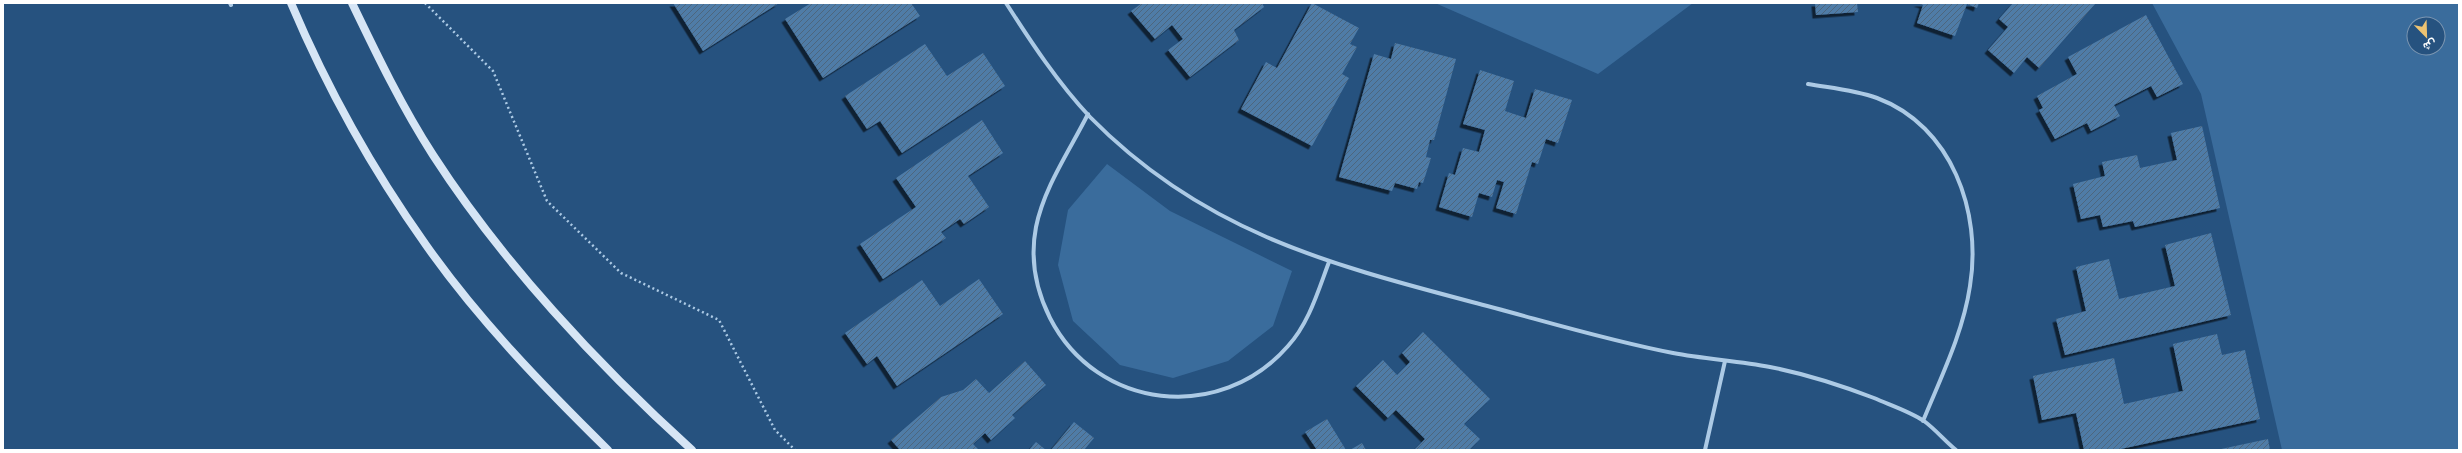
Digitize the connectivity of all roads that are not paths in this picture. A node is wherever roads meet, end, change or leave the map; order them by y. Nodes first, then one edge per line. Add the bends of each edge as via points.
1 (291, 3) edge
2 (352, 3) edge
3 (1006, 3) edge
4 (1808, 84) dead end
5 (1088, 114) junction
6 (1329, 262) junction
7 (1725, 361) junction
8 (1923, 421) junction
9 (608, 450) edge
10 (692, 450) edge
11 (1705, 450) edge
12 (1956, 450) edge

1 - 9 street via 310,49 345,117 426,246 473,306 524,364
2 - 10 street via 389,79 433,155 474,213 564,322 612,374
3 - 5 street via 1029,38
4 - 8 street via 1863,94 1902,110 1924,127 1942,148 1956,172 1971,228 1973,257 1970,286 1955,340
5 - 6 street via 1117,143 1188,196 1253,232
5 - 6 street via 1048,191 1036,227 1034,264 1042,302 1059,335 1084,363 1115,384 1152,396 1190,397 1227,390 1261,372 1289,346 1310,314
6 - 7 street via 1620,340
7 - 8 street via 1807,375 1847,388
7 - 11 street
8 - 12 street

